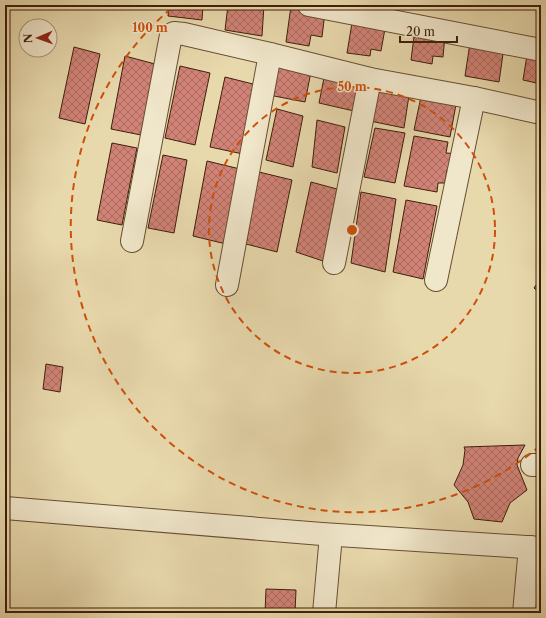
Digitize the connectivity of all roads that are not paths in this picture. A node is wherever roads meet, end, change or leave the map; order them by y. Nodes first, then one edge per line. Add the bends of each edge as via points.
1 (309, 5) edge
2 (541, 50) edge
3 (270, 54) junction
4 (370, 80) junction
5 (474, 98) junction
6 (541, 113) edge
7 (132, 241) dead end
8 (334, 263) dead end
9 (436, 280) dead end
10 (227, 286) dead end
11 (5, 508) edge
12 (331, 535) junction
13 (536, 547) edge
14 (324, 613) edge
15 (524, 613) edge

1 - 2 street
3 - 4 street
3 - 7 street via 184,34 171,35
3 - 10 street
4 - 5 street
4 - 8 street
5 - 6 street
5 - 9 street
11 - 12 street
12 - 13 street
12 - 14 street
13 - 15 street

